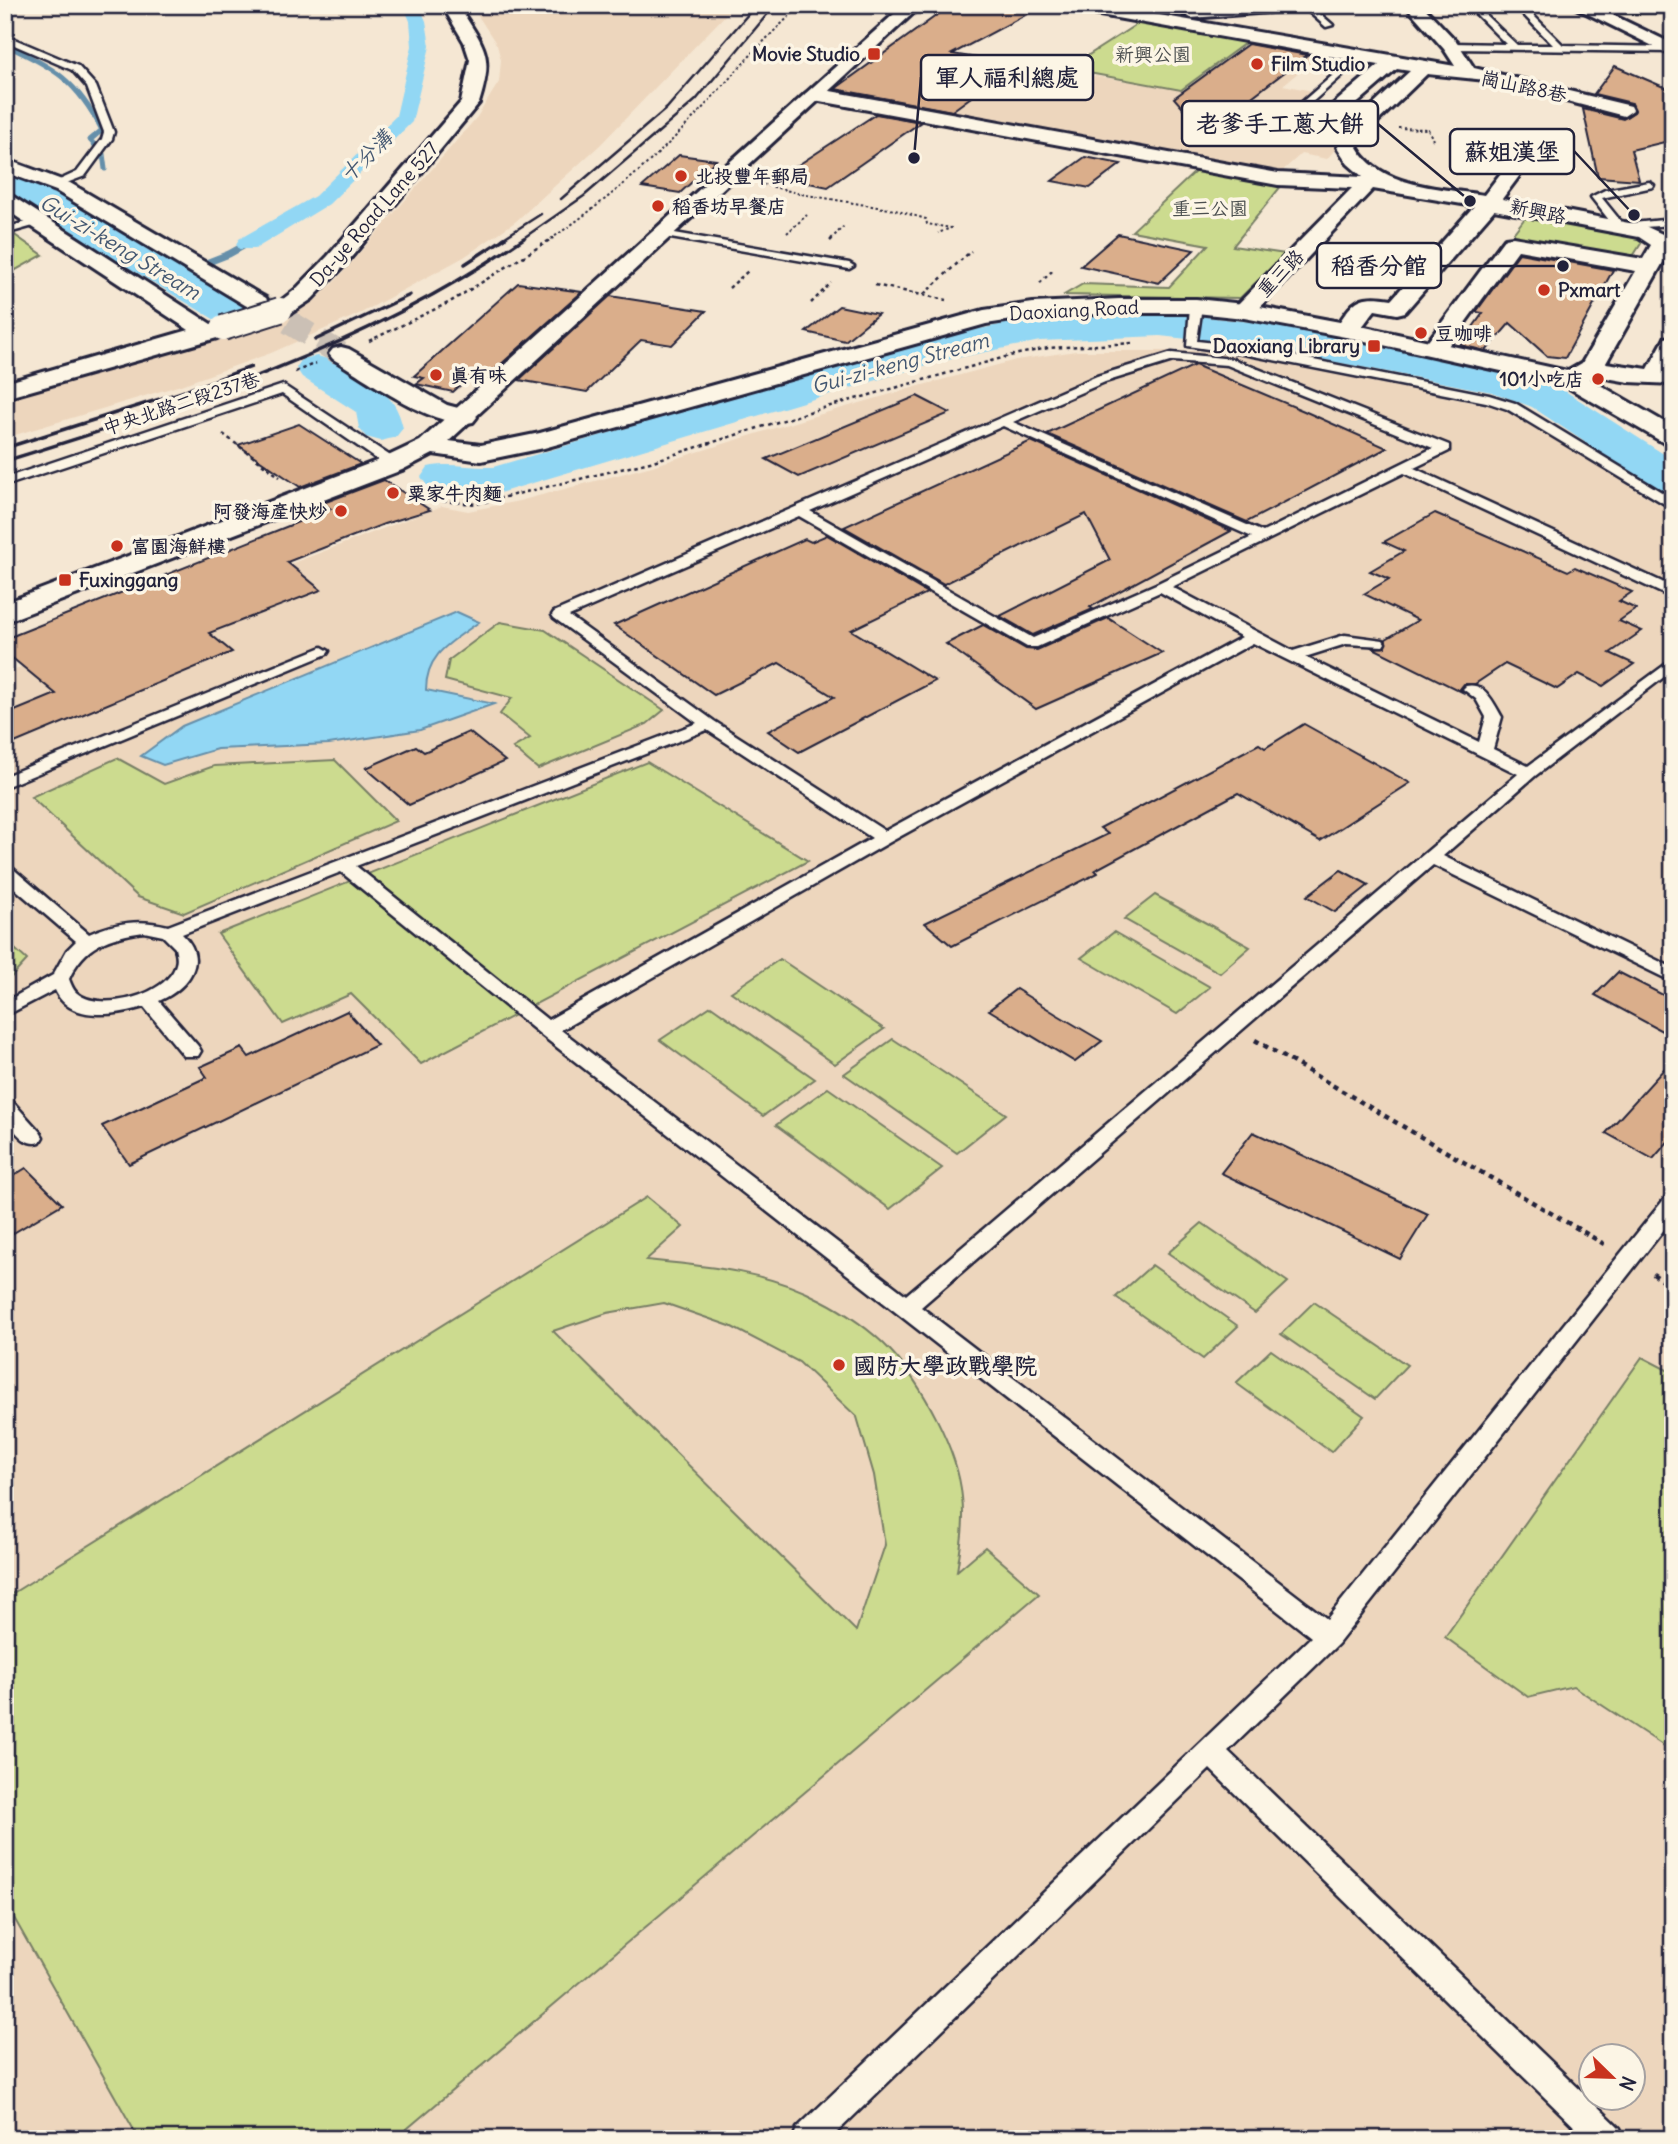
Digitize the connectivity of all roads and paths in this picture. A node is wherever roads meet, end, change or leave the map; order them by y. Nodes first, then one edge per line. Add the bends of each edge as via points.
1 (450, 5) edge
2 (802, 5) edge
3 (914, 5) edge
4 (1072, 5) edge
5 (1297, 5) edge
6 (1305, 5) edge
7 (1413, 5) edge
8 (1518, 5) edge
9 (1578, 5) edge
10 (1262, 6) edge
11 (1476, 9) dead end
12 (1132, 11) edge
13 (1329, 25) dead end
14 (5, 38) edge
15 (1425, 46) dead end
16 (1451, 46) junction
17 (1672, 46) edge
18 (1516, 48) junction
19 (1562, 49) junction
20 (1332, 52) junction
21 (1396, 54) junction
22 (1359, 57) junction
23 (1423, 68) junction
24 (1469, 75) junction
25 (814, 93) junction
26 (1623, 110) dead end
27 (1297, 111) dead end
28 (1330, 117) dead end
29 (1537, 139) dead end
30 (5, 165) edge
31 (1378, 180) junction
32 (750, 183) dead end
33 (56, 184) junction
34 (1649, 185) dead end
35 (5, 200) edge
36 (1490, 201) junction
37 (40, 221) junction
38 (1673, 222) edge
39 (1619, 227) junction
40 (5, 231) edge
41 (939, 233) dead end
42 (663, 234) junction
43 (162, 248) junction
44 (971, 251) dead end
45 (106, 265) junction
46 (849, 266) dead end
47 (1648, 267) junction
48 (875, 285) dead end
49 (923, 295) junction
50 (269, 307) junction
51 (1244, 311) junction
52 (1195, 313) junction
53 (984, 317) junction
54 (1346, 330) junction
55 (216, 331) junction
56 (365, 342) dead end
57 (1191, 342) junction
58 (1673, 343) edge
59 (1435, 348) junction
60 (330, 358) joint
61 (1582, 373) junction
62 (1664, 376) edge
63 (283, 389) junction
64 (5, 391) edge
65 (200, 417) junction
66 (464, 417) junction
67 (1001, 421) junction
68 (1673, 438) edge
69 (429, 446) junction
70 (1406, 469) junction
71 (399, 473) junction
72 (5, 482) edge
73 (305, 498) junction
74 (1673, 505) edge
75 (799, 510) junction
76 (1265, 538) junction
77 (1161, 587) junction
78 (1673, 593) edge
79 (5, 613) edge
80 (1253, 637) junction
81 (1378, 643) dead end
82 (322, 651) dead end
83 (1292, 656) junction
84 (1673, 663) edge
85 (1471, 689) dead end
86 (708, 724) junction
87 (1484, 751) junction
88 (1529, 773) junction
89 (5, 782) edge
90 (884, 838) junction
91 (1431, 858) junction
92 (344, 865) junction
93 (5, 871) edge
94 (169, 932) junction
95 (87, 941) junction
96 (1673, 976) edge
97 (60, 979) junction
98 (148, 1000) junction
99 (5, 1010) edge
100 (1233, 1028) junction
101 (547, 1029) junction
102 (191, 1051) dead end
103 (5, 1106) edge
104 (33, 1137) dead end
105 (1672, 1205) edge
106 (1629, 1258) junction
107 (1671, 1286) dead end
108 (906, 1308) junction
109 (1329, 1636) junction
110 (1210, 1751) junction
111 (808, 2139) edge
112 (1609, 2139) edge

1 - 50 street, Da-ye Road Lane 527 via 477,46 480,73 470,103 304,294
2 - 56 path via 670,142 599,202 525,257 465,293
3 - 25 street
4 - 12 street
5 - 10 street
6 - 13 lane
7 - 16 street
8 - 19 lane
9 - 17 street
10 - 12 street
11 - 18 lane
12 - 20 street
14 - 33 lane via 75,68 91,86 109,132 80,174
15 - 16 street
16 - 18 lane
16 - 24 street
17 - 19 lane
18 - 19 lane
20 - 21 street via 1360,44
20 - 22 street
21 - 22 street
21 - 23 street
21 - 28 street
22 - 27 lane
23 - 24 street, 崗山路8巷
23 - 31 street via 1364,124 1347,147
24 - 26 street, 崗山路8巷 via 1486,75
25 - 31 street, 新興路 via 1278,179
25 - 42 street
29 - 36 street
30 - 33 street
31 - 36 street, 新興路
31 - 51 street, 重三路
32 - 41 path via 899,209 926,219 927,224 951,228
33 - 43 street
34 - 39 lane via 1596,197
35 - 37 street
36 - 39 street, 新興路
36 - 54 street via 1397,307 1369,302
37 - 40 lane
37 - 45 street
38 - 39 lane
39 - 47 street, 新興路 via 1645,232 1663,243
42 - 46 lane
42 - 66 street
43 - 45 street
43 - 50 street
44 - 49 path
45 - 55 street
47 - 59 street via 1513,243
47 - 61 street, 新興路
48 - 49 path
49 - 53 path via 972,305
50 - 55 street, Da-ye Road Lane 527, bridge
51 - 52 street, Daoxiang Road
51 - 54 street, Daoxiang Road
52 - 53 street, Daoxiang Road via 1069,307
52 - 57 lane
53 - 69 street, Daoxiang Road via 544,440 481,453
54 - 59 street, Daoxiang Road
55 - 64 street, Da-ye Road Lane 527
57 - 71 path via 1096,344 1009,356 650,462 476,504 454,505 429,498
57 - 74 lane via 1511,406
58 - 62 street
59 - 61 street, Daoxiang Road
60 - 63 path via 273,382
60 - 66 street via 439,410
61 - 62 street
61 - 68 street, Daoxiang Road
63 - 65 lane, 中央北路二段237巷
63 - 71 lane, 中央北路二段237巷
65 - 72 lane, 中央北路二段237巷
65 - 73 path
66 - 69 street
67 - 70 lane via 1101,379 1172,357 1201,358 1229,362 1444,448
67 - 75 lane
67 - 76 lane
69 - 71 street
70 - 76 lane
70 - 78 lane
71 - 73 street
73 - 79 street
75 - 77 lane via 1032,644
75 - 86 lane via 559,615
76 - 77 lane
77 - 80 lane
80 - 83 lane
80 - 90 lane
81 - 83 lane via 1345,639
82 - 89 lane
83 - 87 lane
84 - 88 lane
85 - 87 lane via 1482,696 1494,717
86 - 90 lane
86 - 92 lane
87 - 88 lane
88 - 91 lane
90 - 101 lane
91 - 96 lane
91 - 100 lane
92 - 94 lane
92 - 101 lane
93 - 95 lane
94 - 95 lane via 144,926 114,930
94 - 98 lane via 184,946 186,965 173,984
95 - 97 lane via 67,959
97 - 98 lane via 67,996 88,1007 118,1008
97 - 99 lane
98 - 102 lane
100 - 106 path
100 - 108 lane
101 - 108 lane
103 - 104 lane
105 - 106 lane
106 - 107 path
106 - 109 lane
108 - 109 lane
109 - 110 lane
110 - 111 lane
110 - 112 lane

